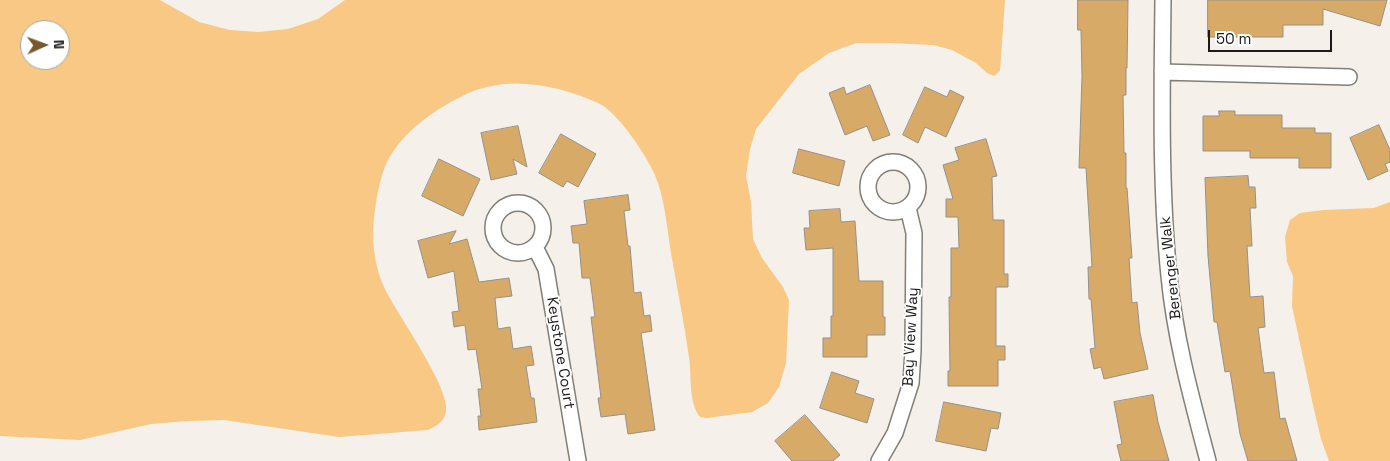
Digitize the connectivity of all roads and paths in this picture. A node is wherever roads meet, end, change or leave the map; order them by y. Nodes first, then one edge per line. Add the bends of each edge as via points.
1 (1163, 0) edge
2 (1162, 72) junction
3 (1349, 76) dead end
4 (908, 208) dead end
5 (535, 248) dead end
6 (578, 461) edge
7 (879, 461) edge
8 (1208, 461) edge

1 - 2 street, Berenger Walk
2 - 3 street
2 - 8 street, Berenger Walk via 1169,278 1186,377
4 - 7 street, Bay View Way via 914,233 910,383 895,433
5 - 6 street, Keystone Court via 546,269

